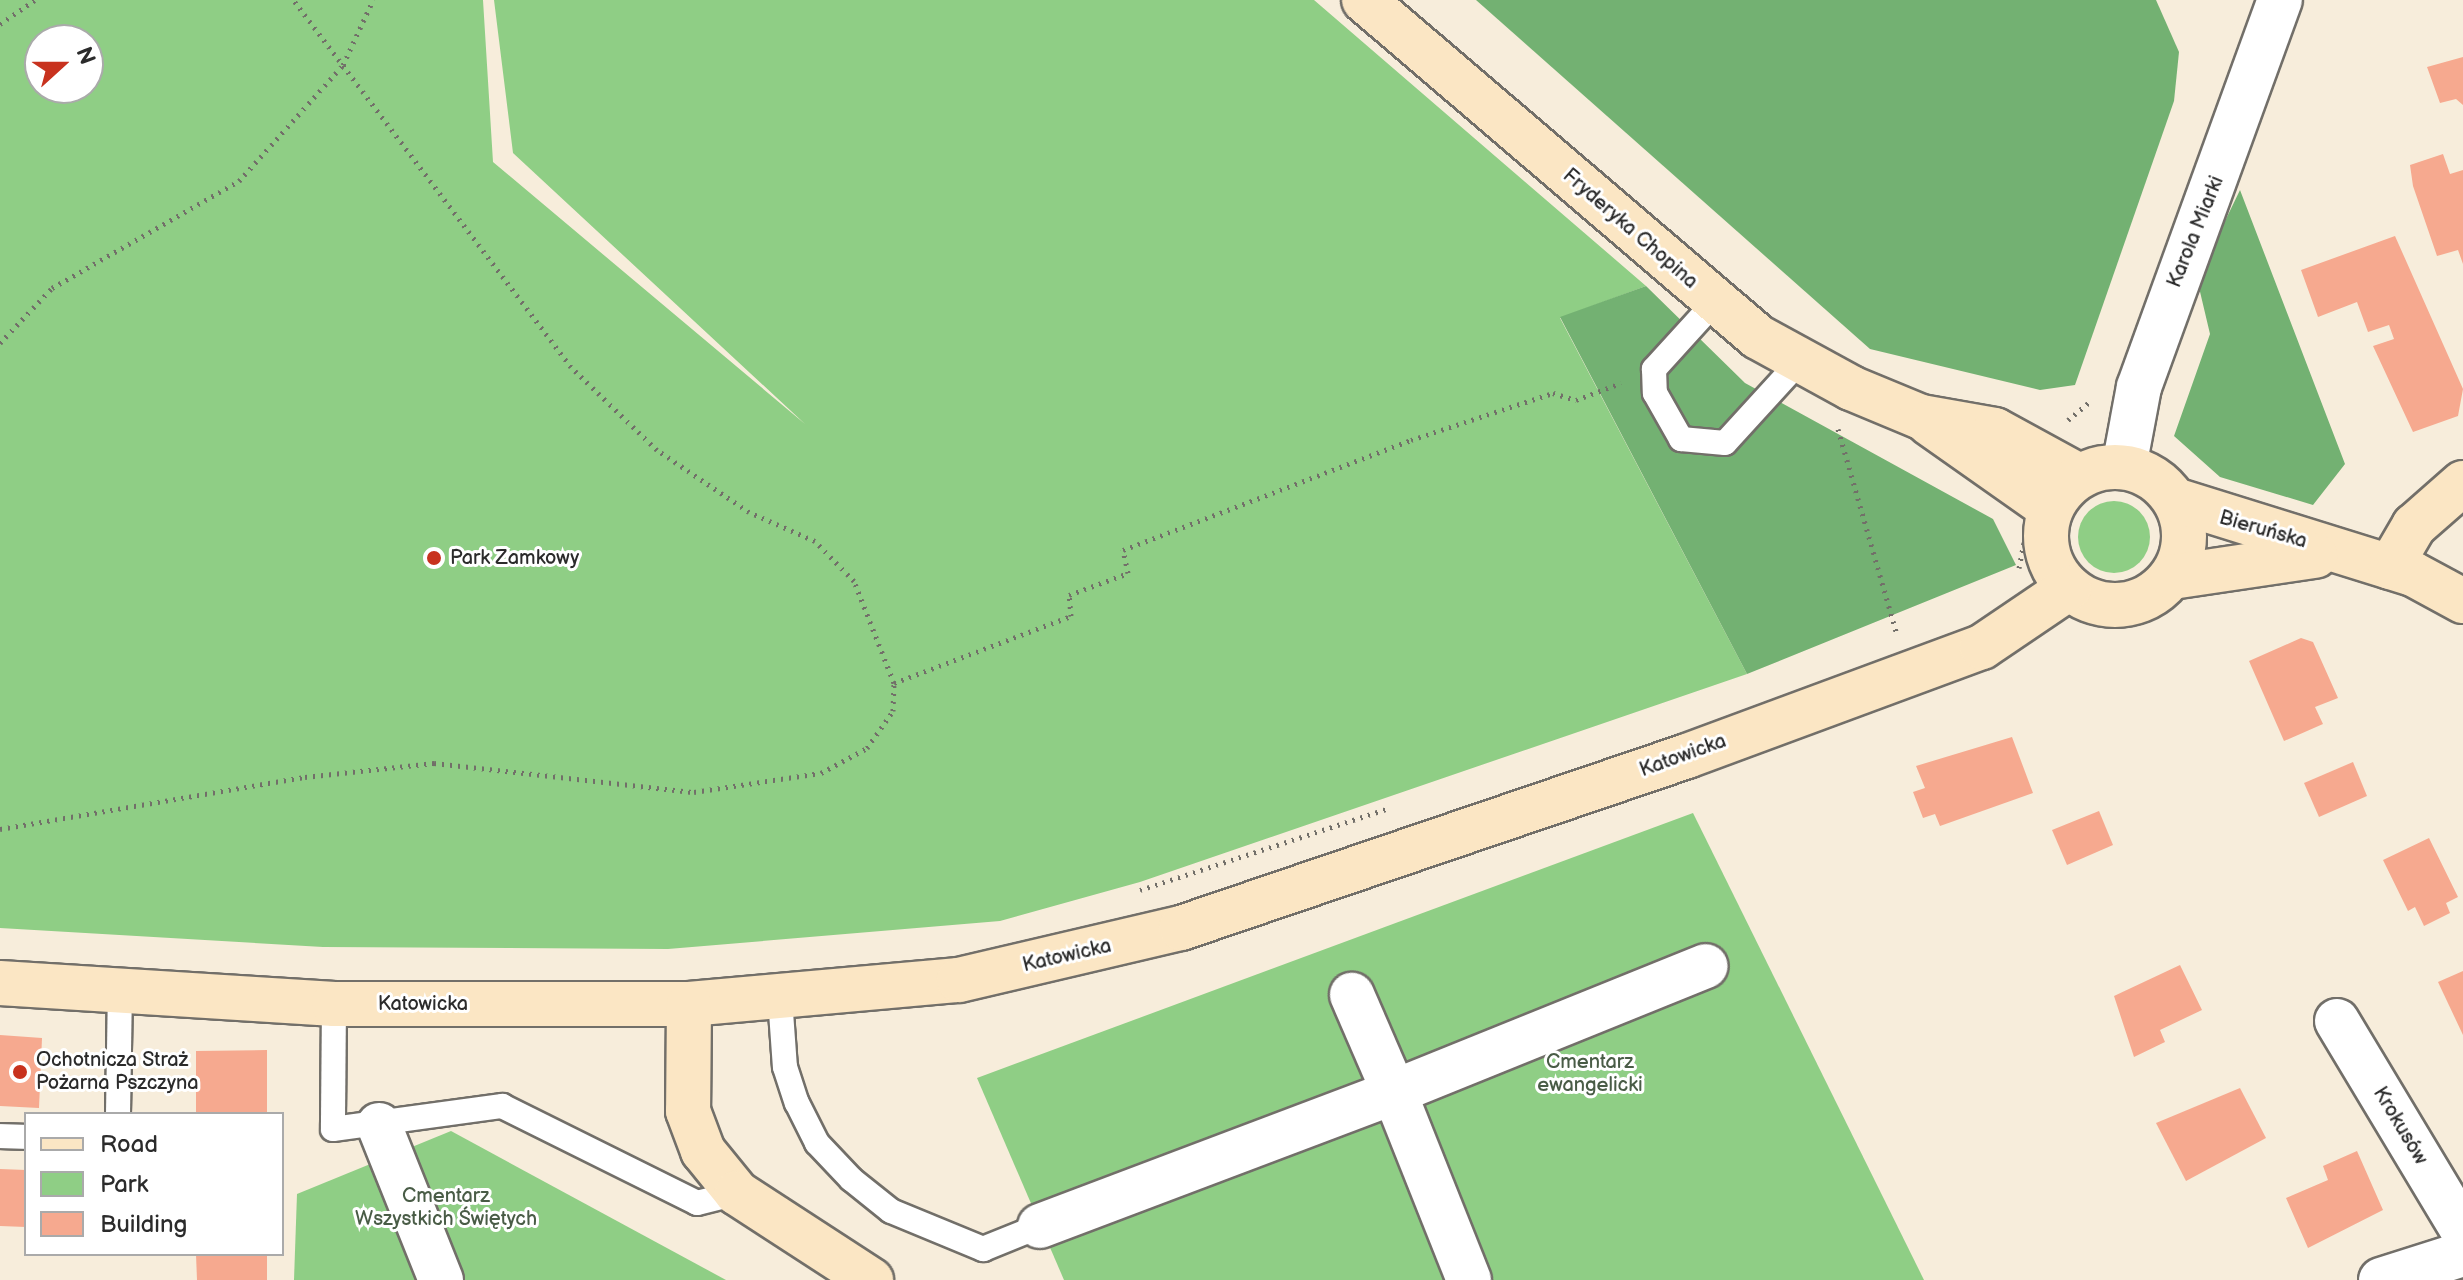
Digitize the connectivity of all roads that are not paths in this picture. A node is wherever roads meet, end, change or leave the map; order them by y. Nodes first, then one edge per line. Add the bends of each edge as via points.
1 (1364, 0) edge
2 (2280, 0) edge
3 (1715, 302) junction
4 (1798, 363) junction
5 (1921, 417) junction
6 (2124, 467) junction
7 (2079, 476) junction
8 (2463, 483) edge
9 (2175, 500) junction
10 (2051, 509) junction
11 (2371, 561) junction
12 (2172, 577) junction
13 (2069, 588) junction
14 (2463, 601) edge
15 (1706, 966) dead end
16 (0, 983) edge
17 (120, 992) junction
18 (1352, 995) dead end
19 (780, 998) junction
20 (334, 1004) junction
21 (689, 1004) junction
22 (2337, 1021) dead end
23 (1394, 1092) junction
24 (118, 1112) edge
25 (379, 1125) junction
26 (0, 1136) edge
27 (24, 1137) edge
28 (737, 1193) junction
29 (1040, 1226) joint
30 (2463, 1231) edge
31 (2463, 1254) edge
32 (441, 1280) edge
33 (871, 1280) edge
34 (1469, 1280) edge
35 (2381, 1280) edge

1 - 3 street, Fryderyka Chopina
2 - 6 street, Karola Miarki via 2139,387
3 - 4 street, Fryderyka Chopina
3 - 4 lane via 1654,369 1666,420 1681,439 1703,447 1740,432
4 - 5 street, Fryderyka Chopina
5 - 7 street, Fryderyka Chopina via 1995,430
5 - 10 street, Fryderyka Chopina
6 - 7 street
6 - 9 street via 2144,473
7 - 10 street
8 - 11 street
9 - 11 street, Bieruńska
9 - 12 street via 2184,526
10 - 13 street via 2047,552
11 - 12 street, Bieruńska via 2238,563
11 - 14 street, Bieruńska
12 - 13 street via 2155,593 2111,606
13 - 19 street, Katowicka via 1982,647 1181,928 959,980
15 - 23 street
16 - 17 street, Katowicka
17 - 20 street, Katowicka
17 - 24 lane
18 - 23 street
19 - 21 street, Katowicka
19 - 29 lane via 785,1067 797,1103 817,1143 851,1179 891,1211 983,1249
20 - 21 street, Katowicka
20 - 25 lane via 333,1129
21 - 28 street via 688,1111 703,1151
22 - 30 street, Krokusów
23 - 29 street
23 - 34 street
25 - 28 lane via 502,1106 697,1203
25 - 32 street
26 - 27 lane
28 - 33 street
31 - 35 street

